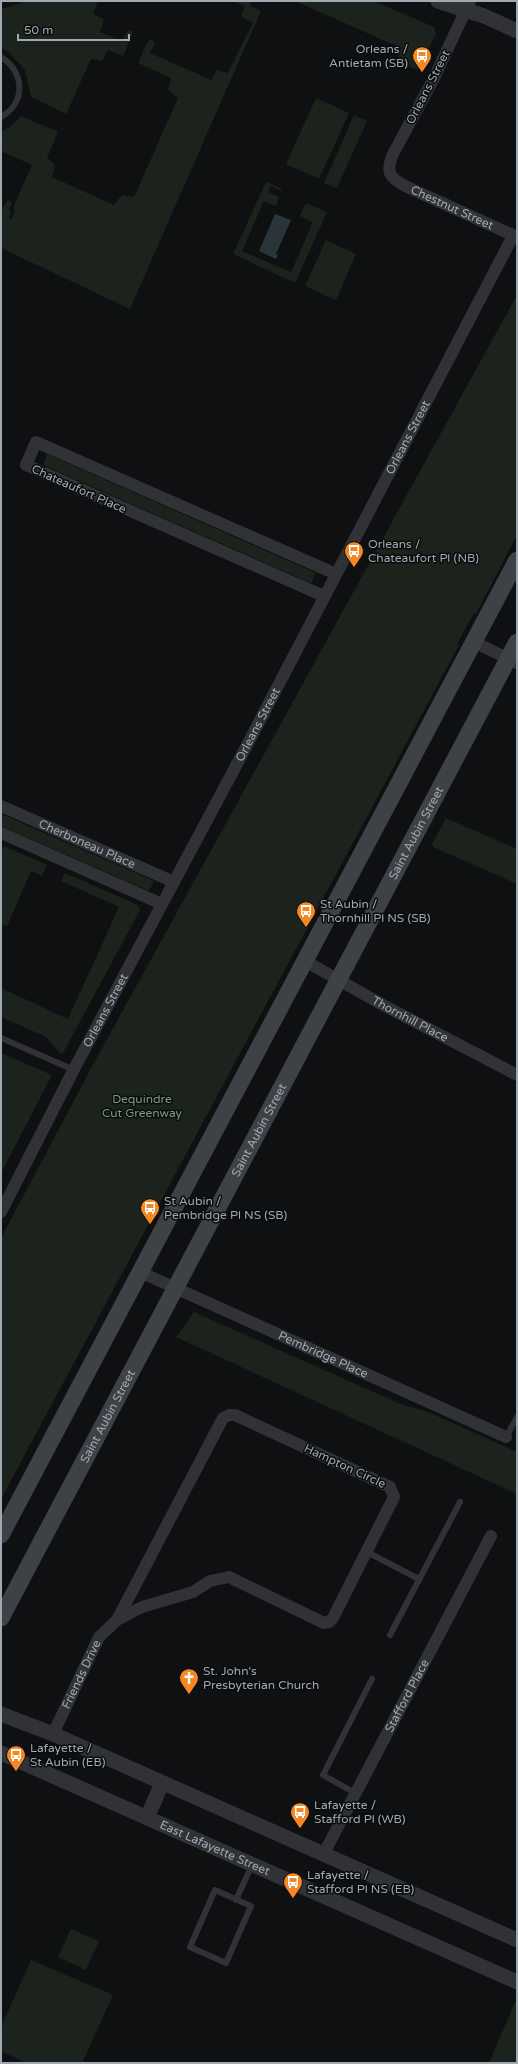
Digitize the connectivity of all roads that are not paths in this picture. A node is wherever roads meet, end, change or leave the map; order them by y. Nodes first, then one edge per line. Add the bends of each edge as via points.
1 (438, 1) edge
2 (467, 6) edge
3 (517, 31) edge
4 (1, 57) edge
5 (1, 117) edge
6 (390, 174) joint
7 (515, 237) edge
8 (517, 560) edge
9 (336, 574) junction
10 (324, 596) junction
11 (474, 642) junction
12 (517, 642) edge
13 (513, 661) edge
14 (1, 806) edge
15 (1, 833) edge
16 (174, 882) junction
17 (162, 904) junction
18 (305, 961) junction
19 (339, 979) junction
20 (1, 1038) edge
21 (74, 1070) junction
22 (517, 1075) edge
23 (1, 1212) edge
24 (140, 1272) junction
25 (175, 1288) junction
26 (517, 1417) edge
27 (506, 1437) joint
28 (460, 1502) dead end
29 (1, 1535) edge
30 (491, 1536) dead end
31 (367, 1552) junction
32 (420, 1579) junction
33 (1, 1618) edge
34 (117, 1620) junction
35 (390, 1635) dead end
36 (372, 1679) dead end
37 (1, 1714) edge
38 (53, 1734) junction
39 (1, 1753) edge
40 (162, 1783) junction
41 (355, 1793) junction
42 (147, 1818) junction
43 (323, 1855) junction
44 (252, 1864) junction
45 (236, 1900) junction
46 (517, 1940) edge
47 (517, 1982) edge

1 - 2 street
2 - 3 street
2 - 6 street, Orleans Street via 434,78 393,154 389,164
4 - 5 lane via 14,68 20,84 18,101
6 - 7 street, Chestnut Street via 405,186
7 - 9 street, Orleans Street
8 - 11 main road
9 - 10 street, Orleans Street
9 - 10 street, Chateaufort Place via 36,442 26,465
10 - 16 street, Orleans Street
11 - 13 street
11 - 18 main road
12 - 13 main road, Saint Aubin Street
13 - 19 main road, Saint Aubin Street
14 - 16 street, Cherboneau Place
15 - 17 street
16 - 17 street, Orleans Street
17 - 21 street, Orleans Street
18 - 19 street, Thornhill Place
18 - 24 main road
19 - 22 street, Thornhill Place
19 - 25 main road, Saint Aubin Street
20 - 21 lane
21 - 23 street, Orleans Street
24 - 25 street, Pembridge Place
24 - 29 main road
25 - 27 street, Pembridge Place
25 - 33 main road, Saint Aubin Street
26 - 27 lane
28 - 32 lane
30 - 41 street, Stafford Place
31 - 32 lane
31 - 34 street, Hampton Circle via 329,1622 324,1623 230,1577 210,1581 193,1592 142,1607
31 - 34 street, Hampton Circle via 394,1497 390,1487 229,1414 223,1418
32 - 35 lane
34 - 38 street, Friends Drive via 99,1637
36 - 41 lane via 322,1775
37 - 38 street
38 - 40 street
39 - 42 street, East Lafayette Street
40 - 42 street
40 - 43 street
41 - 43 street, Stafford Place
42 - 44 street, East Lafayette Street
43 - 46 street
44 - 45 lane
44 - 47 street, East Lafayette Street
45 - 45 lane via 251,1906 226,1963 190,1947 215,1890

